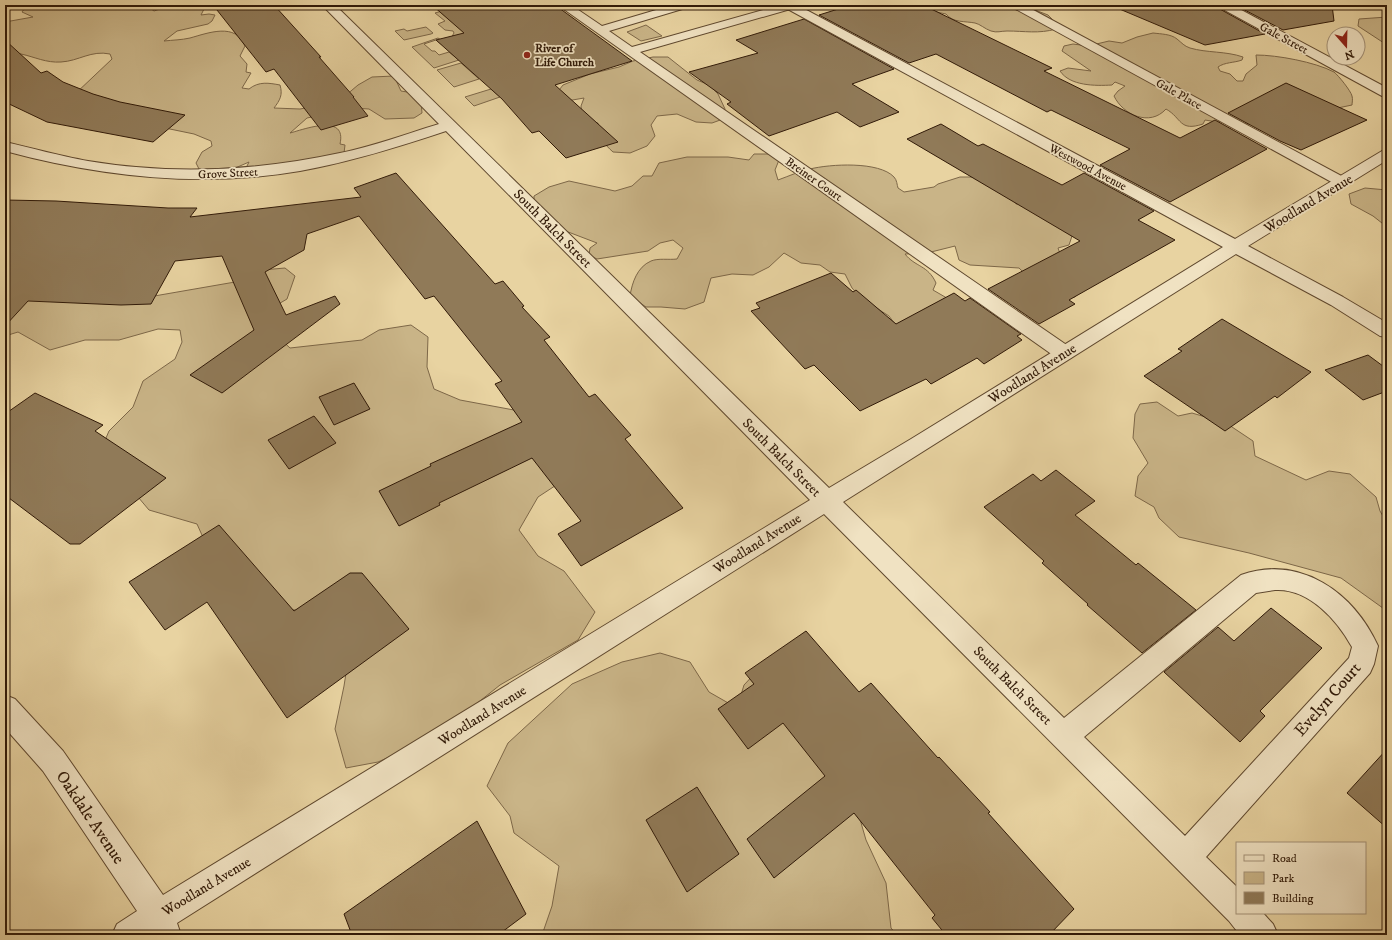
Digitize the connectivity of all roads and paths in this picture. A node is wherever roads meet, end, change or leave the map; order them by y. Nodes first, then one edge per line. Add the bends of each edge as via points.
1 (328, 5) edge
2 (564, 5) edge
3 (685, 5) edge
4 (1016, 5) edge
5 (1223, 5) edge
6 (789, 6) edge
7 (600, 30) junction
8 (630, 51) junction
9 (1387, 93) edge
10 (448, 126) junction
11 (5, 146) edge
12 (1387, 154) edge
13 (1342, 182) junction
14 (1236, 246) junction
15 (1387, 331) edge
16 (1064, 353) junction
17 (826, 501) junction
18 (5, 708) edge
19 (1064, 736) junction
20 (1186, 857) junction
21 (1236, 908) edge
22 (1242, 914) edge
23 (161, 925) edge
24 (128, 935) edge
25 (1262, 935) edge

1 - 10 street, South Balch Street
2 - 7 lane, Breiner Court
3 - 7 lane
4 - 13 lane, Gale Place
5 - 9 street, Gale Street
6 - 8 lane
6 - 14 street, Westwood Avenue
7 - 8 lane, Breiner Court
8 - 16 lane, Breiner Court
10 - 11 street, Grove Street via 339,159 248,173 179,175 126,171 67,163
10 - 17 street, South Balch Street
12 - 13 street, Woodland Avenue
13 - 14 street, Woodland Avenue
14 - 15 street, Westwood Avenue
14 - 16 street, Woodland Avenue
16 - 17 street, Woodland Avenue
17 - 19 street, South Balch Street
17 - 23 street, Woodland Avenue via 242,864
18 - 23 street, Oakdale Avenue via 53,761
19 - 20 street, South Balch Street
19 - 20 street, Evelyn Court via 1250,583 1279,579 1304,584 1342,611 1365,646 1361,664
20 - 21 street, South Balch Street
22 - 25 street
23 - 24 street, Woodland Avenue

